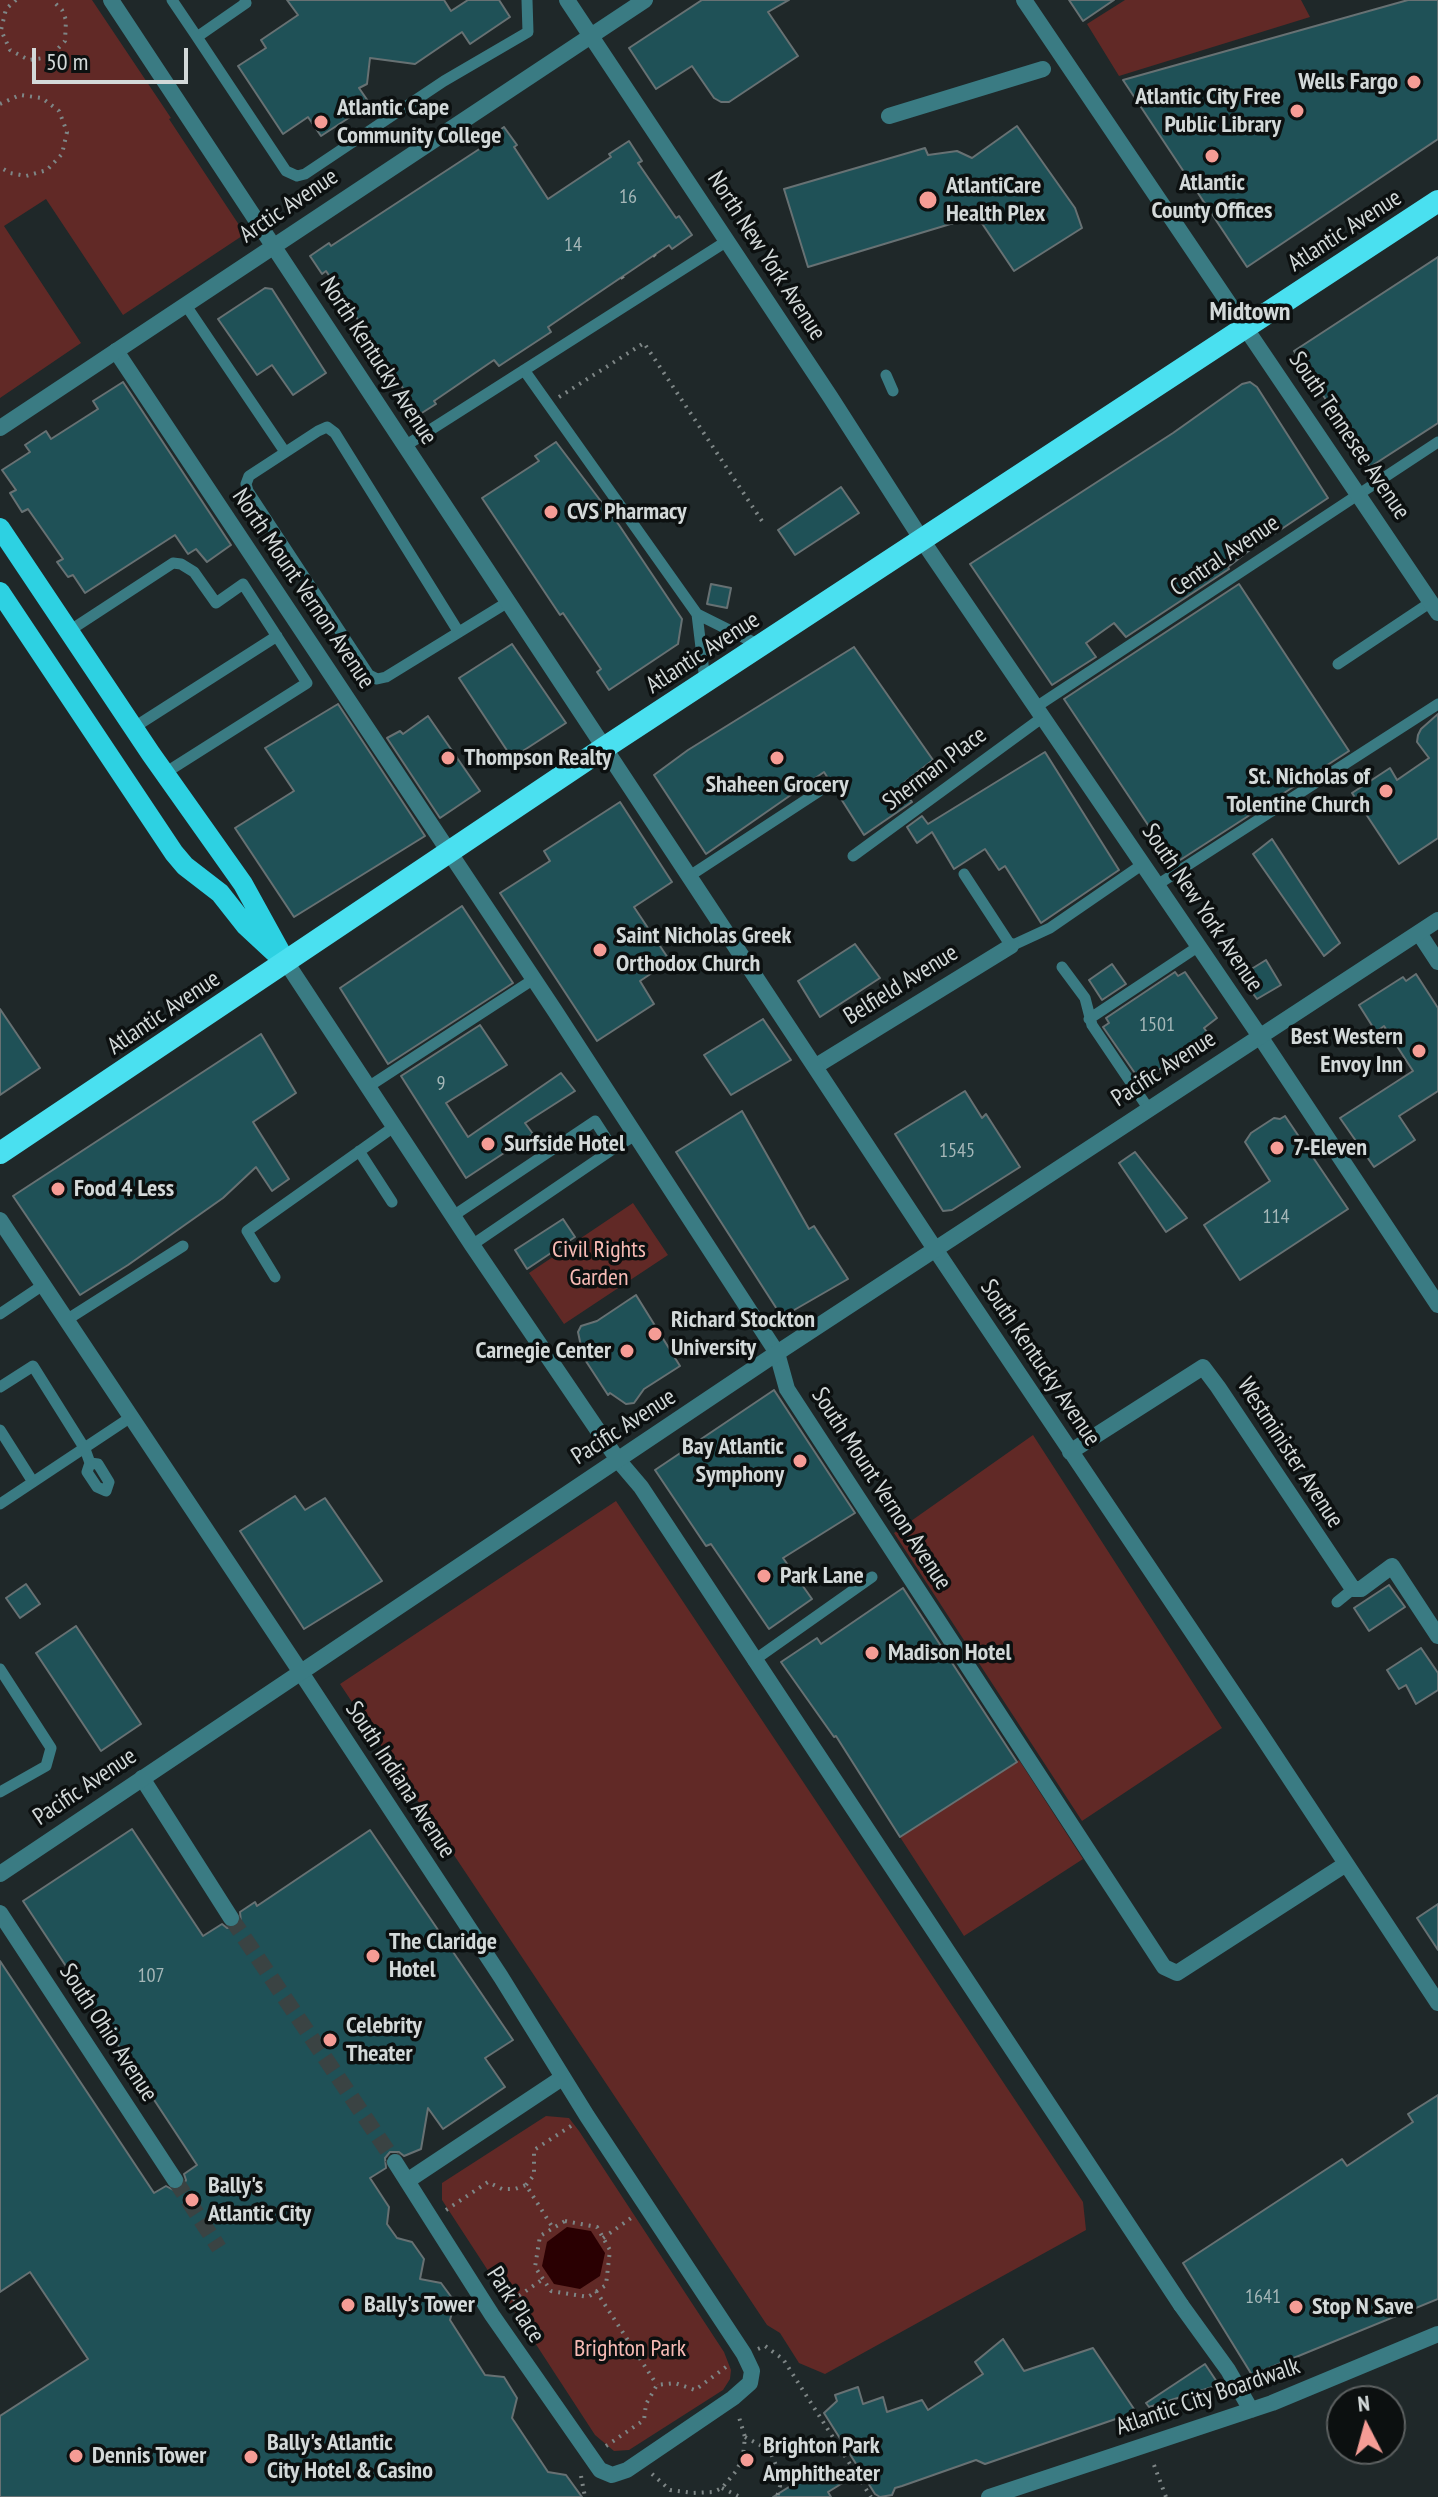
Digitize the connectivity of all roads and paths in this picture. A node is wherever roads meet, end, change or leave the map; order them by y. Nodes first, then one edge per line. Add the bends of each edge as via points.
1 (16, 0) edge
2 (52, 0) edge
3 (111, 0) edge
4 (172, 0) edge
5 (245, 0) edge
6 (527, 0) edge
7 (567, 0) edge
8 (645, 0) edge
9 (1024, 0) edge
10 (1, 22) edge
11 (590, 36) junction
12 (197, 37) junction
13 (1043, 69) dead end
14 (0, 104) edge
15 (889, 116) dead end
16 (0, 167) edge
17 (1438, 201) edge
18 (727, 241) junction
19 (273, 245) junction
20 (185, 304) junction
21 (1246, 327) junction
22 (116, 351) junction
23 (536, 362) junction
24 (524, 370) junction
25 (886, 375) dead end
26 (893, 391) dead end
27 (0, 428) edge
28 (1438, 442) edge
29 (405, 446) junction
30 (285, 452) junction
31 (1359, 494) junction
32 (762, 521) dead end
33 (0, 528) edge
34 (922, 540) junction
35 (0, 592) edge
36 (508, 602) junction
37 (1434, 607) edge
38 (697, 614) junction
39 (69, 631) junction
40 (458, 631) junction
41 (277, 636) junction
42 (761, 646) junction
43 (1338, 664) dead end
44 (705, 682) junction
45 (1438, 704) edge
46 (1039, 712) junction
47 (133, 728) junction
48 (604, 748) junction
49 (165, 773) junction
50 (818, 792) dead end
51 (450, 854) junction
52 (853, 856) dead end
53 (1143, 864) junction
54 (964, 874) dead end
55 (688, 877) junction
56 (1157, 885) junction
57 (1438, 920) edge
58 (1419, 933) junction
59 (1011, 946) junction
60 (1199, 946) junction
61 (286, 962) junction
62 (1438, 962) edge
63 (1062, 967) dead end
64 (534, 979) junction
65 (1089, 1019) junction
66 (1259, 1035) junction
67 (816, 1066) junction
68 (368, 1087) junction
69 (617, 1107) junction
70 (1148, 1108) junction
71 (595, 1121) junction
72 (395, 1126) junction
73 (635, 1135) junction
74 (613, 1149) junction
75 (359, 1151) junction
76 (0, 1153) edge
77 (392, 1202) dead end
78 (453, 1216) junction
79 (0, 1220) edge
80 (472, 1245) junction
81 (183, 1246) dead end
82 (935, 1249) junction
83 (275, 1277) dead end
84 (43, 1285) junction
85 (1438, 1305) edge
86 (0, 1314) edge
87 (68, 1319) junction
88 (777, 1353) junction
89 (0, 1387) edge
90 (131, 1417) junction
91 (0, 1430) edge
92 (85, 1449) junction
93 (1070, 1452) junction
94 (618, 1460) junction
95 (90, 1463) dead end
96 (33, 1482) junction
97 (0, 1504) edge
98 (872, 1577) dead end
99 (1353, 1589) junction
100 (1337, 1602) dead end
101 (1438, 1636) edge
102 (753, 1661) junction
103 (0, 1669) edge
104 (300, 1671) junction
105 (142, 1778) junction
106 (0, 1792) edge
107 (1346, 1864) junction
108 (0, 1874) edge
109 (0, 1913) edge
110 (231, 1918) tunnel mouth
111 (1438, 2003) edge
112 (562, 2078) junction
113 (587, 2116) junction
114 (395, 2162) tunnel mouth
115 (175, 2180) tunnel mouth
116 (407, 2181) junction
117 (526, 2185) junction
118 (647, 2207) junction
119 (432, 2218) junction
120 (553, 2228) junction
121 (603, 2238) junction
122 (543, 2279) junction
123 (596, 2291) junction
124 (492, 2315) junction
125 (1438, 2334) edge
126 (744, 2354) junction
127 (657, 2385) junction
128 (733, 2398) junction
129 (1251, 2410) junction
130 (745, 2437) junction
131 (589, 2457) junction
132 (638, 2462) junction
133 (1154, 2465) dead end
134 (722, 2488) junction
135 (670, 2490) junction
136 (671, 2497) edge
137 (722, 2497) edge
138 (740, 2497) edge
139 (777, 2497) edge
140 (871, 2497) edge
141 (989, 2497) edge
142 (1166, 2497) edge

1 - 10 path
2 - 10 path via 62,10 67,31 50,57 19,57 4,41
3 - 19 street, North Kentucky Avenue
4 - 12 lane
5 - 12 lane
6 - 12 lane via 528,32 297,176 286,171
7 - 11 street, North New York Avenue
8 - 11 street, Arctic Avenue
9 - 21 street, South Tennesee Avenue
11 - 18 street, North New York Avenue
11 - 19 street, Arctic Avenue
13 - 15 street
14 - 16 path via 20,95 42,98 59,111 67,132 62,154 47,170 26,176
17 - 21 highway, Atlantic Avenue
18 - 23 lane
18 - 34 street, North New York Avenue
19 - 20 street, Arctic Avenue
19 - 29 street, North Kentucky Avenue
20 - 22 street, Arctic Avenue
20 - 30 lane
21 - 31 street, South Tennesee Avenue
21 - 34 highway, Atlantic Avenue
22 - 27 street, Arctic Avenue
22 - 51 street, North Mount Vernon Avenue
23 - 24 lane
23 - 32 path via 559,397 644,343
24 - 29 lane
24 - 38 lane
25 - 26 lane
28 - 31 lane, Central Avenue
29 - 36 street, North Kentucky Avenue
30 - 40 lane via 327,427 335,433
30 - 40 lane via 249,476 248,491 369,675 386,677
31 - 37 street, South Tennesee Avenue
31 - 46 lane, Central Avenue
33 - 39 main road
34 - 42 highway, Atlantic Avenue
34 - 46 street, South New York Avenue
35 - 61 main road via 174,853
36 - 40 lane
36 - 48 street, North Kentucky Avenue
37 - 43 lane
38 - 42 lane
38 - 44 lane
39 - 41 lane via 173,563 194,572 216,603 243,584
39 - 47 main road
41 - 47 lane
41 - 49 lane via 307,683
42 - 44 highway, Atlantic Avenue
44 - 48 highway, Atlantic Avenue
45 - 56 lane
46 - 52 lane, Sherman Place
46 - 53 street, South New York Avenue
47 - 49 main road
48 - 51 highway, Atlantic Avenue
48 - 55 street, South Kentucky Avenue
49 - 61 main road via 243,884
50 - 55 lane
51 - 61 highway, Atlantic Avenue
51 - 64 street, South Mount Vernon Avenue
53 - 56 street, South New York Avenue
53 - 59 lane via 1050,928
54 - 59 lane
55 - 67 street, South Kentucky Avenue
56 - 60 street, South New York Avenue
57 - 58 street, Pacific Avenue
58 - 62 street
58 - 66 street, Pacific Avenue
59 - 67 street, Belfield Avenue
60 - 65 lane
60 - 66 street, South New York Avenue
61 - 68 street
61 - 76 highway, Atlantic Avenue
63 - 65 lane via 1085,998
64 - 68 lane
64 - 69 street, South Mount Vernon Avenue
65 - 70 lane
66 - 70 street, Pacific Avenue
66 - 85 street, South New York Avenue
67 - 82 street, South Kentucky Avenue
68 - 72 street
69 - 71 lane
69 - 73 street, South Mount Vernon Avenue
70 - 82 street, Pacific Avenue
71 - 74 lane
71 - 78 lane
72 - 75 lane
72 - 78 street
73 - 74 lane
73 - 88 street, South Mount Vernon Avenue
74 - 80 lane
75 - 77 lane
75 - 83 lane via 247,1231
78 - 80 street
79 - 84 street, South Indiana Avenue
80 - 94 street
81 - 87 lane
82 - 88 street, Pacific Avenue
82 - 93 street, South Kentucky Avenue
84 - 86 lane
84 - 87 street, South Indiana Avenue
87 - 90 street, South Indiana Avenue
88 - 94 street, Pacific Avenue
88 - 107 street, South Mount Vernon Avenue via 787,1389 1164,1967 1177,1973
89 - 92 lane via 33,1366
90 - 92 lane
90 - 104 street, South Indiana Avenue
91 - 96 lane
92 - 95 lane
92 - 96 lane
93 - 99 street, Westminister Avenue via 1203,1367
93 - 107 street, South Kentucky Avenue
94 - 102 street via 641,1487
94 - 104 street, Pacific Avenue
96 - 97 lane
98 - 102 lane
99 - 100 lane
99 - 101 street via 1361,1589 1392,1566
102 - 129 street
103 - 106 lane via 51,1748 46,1766
104 - 105 street, Pacific Avenue
104 - 112 street, South Indiana Avenue
105 - 108 street, Pacific Avenue
105 - 110 street
107 - 111 street, South Kentucky Avenue
109 - 115 street, South Ohio Avenue
112 - 113 street, South Indiana Avenue
112 - 116 street
113 - 117 path via 534,2150 534,2175
113 - 118 street, South Indiana Avenue
114 - 116 street, Park Place
116 - 119 street, Park Place
117 - 119 path via 502,2189 488,2182
117 - 120 path
118 - 121 path
118 - 126 street, South Indiana Avenue
119 - 124 street, Park Place
120 - 121 path via 565,2221 597,2227
120 - 122 path via 540,2236 535,2267
121 - 123 path via 610,2250 606,2285
122 - 123 path via 551,2291 588,2297
122 - 124 path
123 - 127 path
124 - 131 street, Park Place
125 - 129 street, Atlantic City Boardwalk
126 - 127 path via 695,2390 675,2383
126 - 128 street, South Indiana Avenue via 752,2371 750,2383
126 - 140 path via 765,2346 783,2359
127 - 131 path via 644,2420
128 - 130 path
128 - 132 street
129 - 141 street, Atlantic City Boardwalk
130 - 134 path via 737,2470
130 - 139 path via 772,2456 780,2486
131 - 132 street via 612,2475
132 - 135 path
133 - 142 path
134 - 135 path
134 - 137 path
134 - 138 path
135 - 136 path

